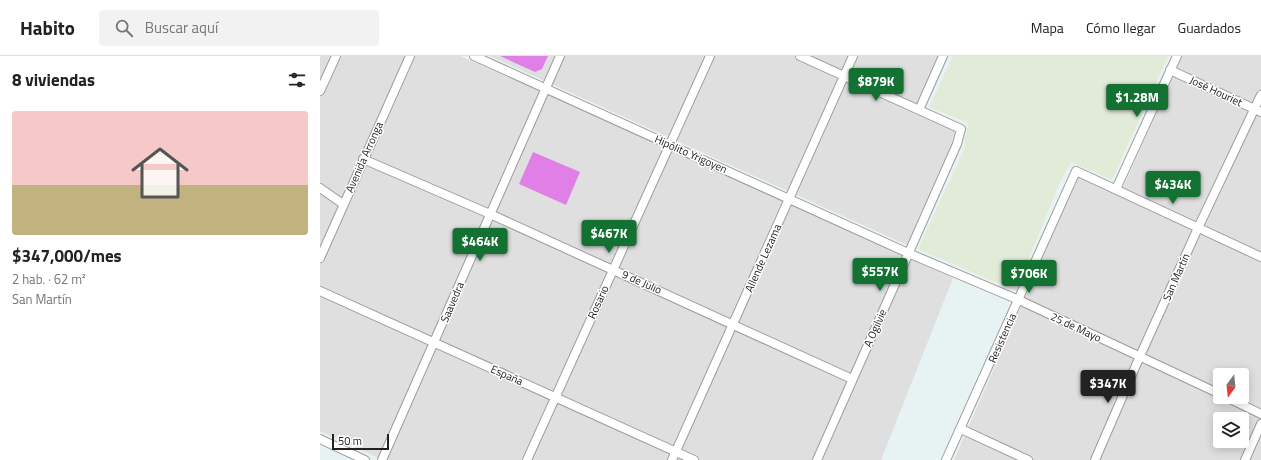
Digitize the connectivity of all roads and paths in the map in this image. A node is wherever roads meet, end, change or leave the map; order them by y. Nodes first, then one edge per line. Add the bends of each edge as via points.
1 (336, 56) edge
2 (410, 56) edge
3 (474, 56) edge
4 (560, 56) edge
5 (710, 56) edge
6 (800, 56) edge
7 (853, 56) edge
8 (943, 56) edge
9 (1177, 56) edge
10 (1170, 70) junction
11 (844, 76) junction
12 (545, 88) junction
13 (320, 91) edge
14 (1261, 95) edge
15 (919, 110) junction
16 (1258, 110) edge
17 (670, 145) junction
18 (363, 159) junction
19 (320, 188) edge
20 (1116, 189) junction
21 (790, 198) junction
22 (343, 204) junction
23 (490, 214) junction
24 (1198, 228) junction
25 (908, 253) junction
26 (1261, 257) edge
27 (320, 258) edge
28 (613, 269) junction
29 (320, 291) edge
30 (1019, 300) junction
31 (734, 324) junction
32 (434, 342) junction
33 (1140, 356) junction
34 (852, 379) junction
35 (1213, 391) edge
36 (555, 397) junction
37 (1240, 404) edge
38 (1261, 414) edge
39 (1261, 424) edge
40 (961, 429) junction
41 (320, 439) edge
42 (676, 451) junction
43 (365, 460) edge
44 (382, 460) edge
45 (527, 460) edge
46 (672, 460) edge
47 (694, 460) edge
48 (817, 460) edge
49 (946, 460) edge
50 (1028, 460) edge
51 (1095, 460) edge
52 (1245, 460) edge

1 - 13 street
2 - 18 street, Avenida Arronga
3 - 12 street, Hipólito Yrigoyen
4 - 12 street, Saavedra
5 - 17 street, Rosario
6 - 11 street
7 - 11 street, Allende Lezama
8 - 15 street
9 - 10 street
10 - 16 street, José Houriet
10 - 20 street
11 - 15 street
11 - 21 street, Allende Lezama
12 - 17 street, Hipólito Yrigoyen
12 - 23 street, Saavedra
14 - 16 street, San Martín
15 - 25 street, A Ogilvie via 961,129 957,144
16 - 24 street, San Martín
17 - 21 street, Hipólito Yrigoyen
17 - 28 street, Rosario
18 - 22 street, Avenida Arronga
18 - 23 street, 9 de Julio
19 - 22 street
20 - 24 street
20 - 30 street, Resistencia via 1076,171
21 - 25 street, Hipólito Yrigoyen
21 - 31 street, Allende Lezama
22 - 27 street, Avenida Arronga
23 - 28 street, 9 de Julio
23 - 32 street, Saavedra
24 - 26 street
24 - 33 street, San Martín
25 - 30 street, 25 de Mayo
25 - 34 street, A Ogilvie
28 - 31 street, 9 de Julio
28 - 36 street, Rosario
29 - 32 street, España
30 - 33 street, 25 de Mayo
30 - 40 street, Resistencia
31 - 34 street, 9 de Julio
31 - 42 street, Allende Lezama
32 - 36 street, España
32 - 44 street, Saavedra
33 - 35 street, 25 de Mayo
33 - 51 street, San Martín
34 - 48 street, A Ogilvie
36 - 42 street, España
36 - 45 street, Rosario
37 - 38 street
39 - 52 street
40 - 49 street, Resistencia
40 - 50 street
41 - 43 street
42 - 46 street, Allende Lezama
42 - 47 street, España

